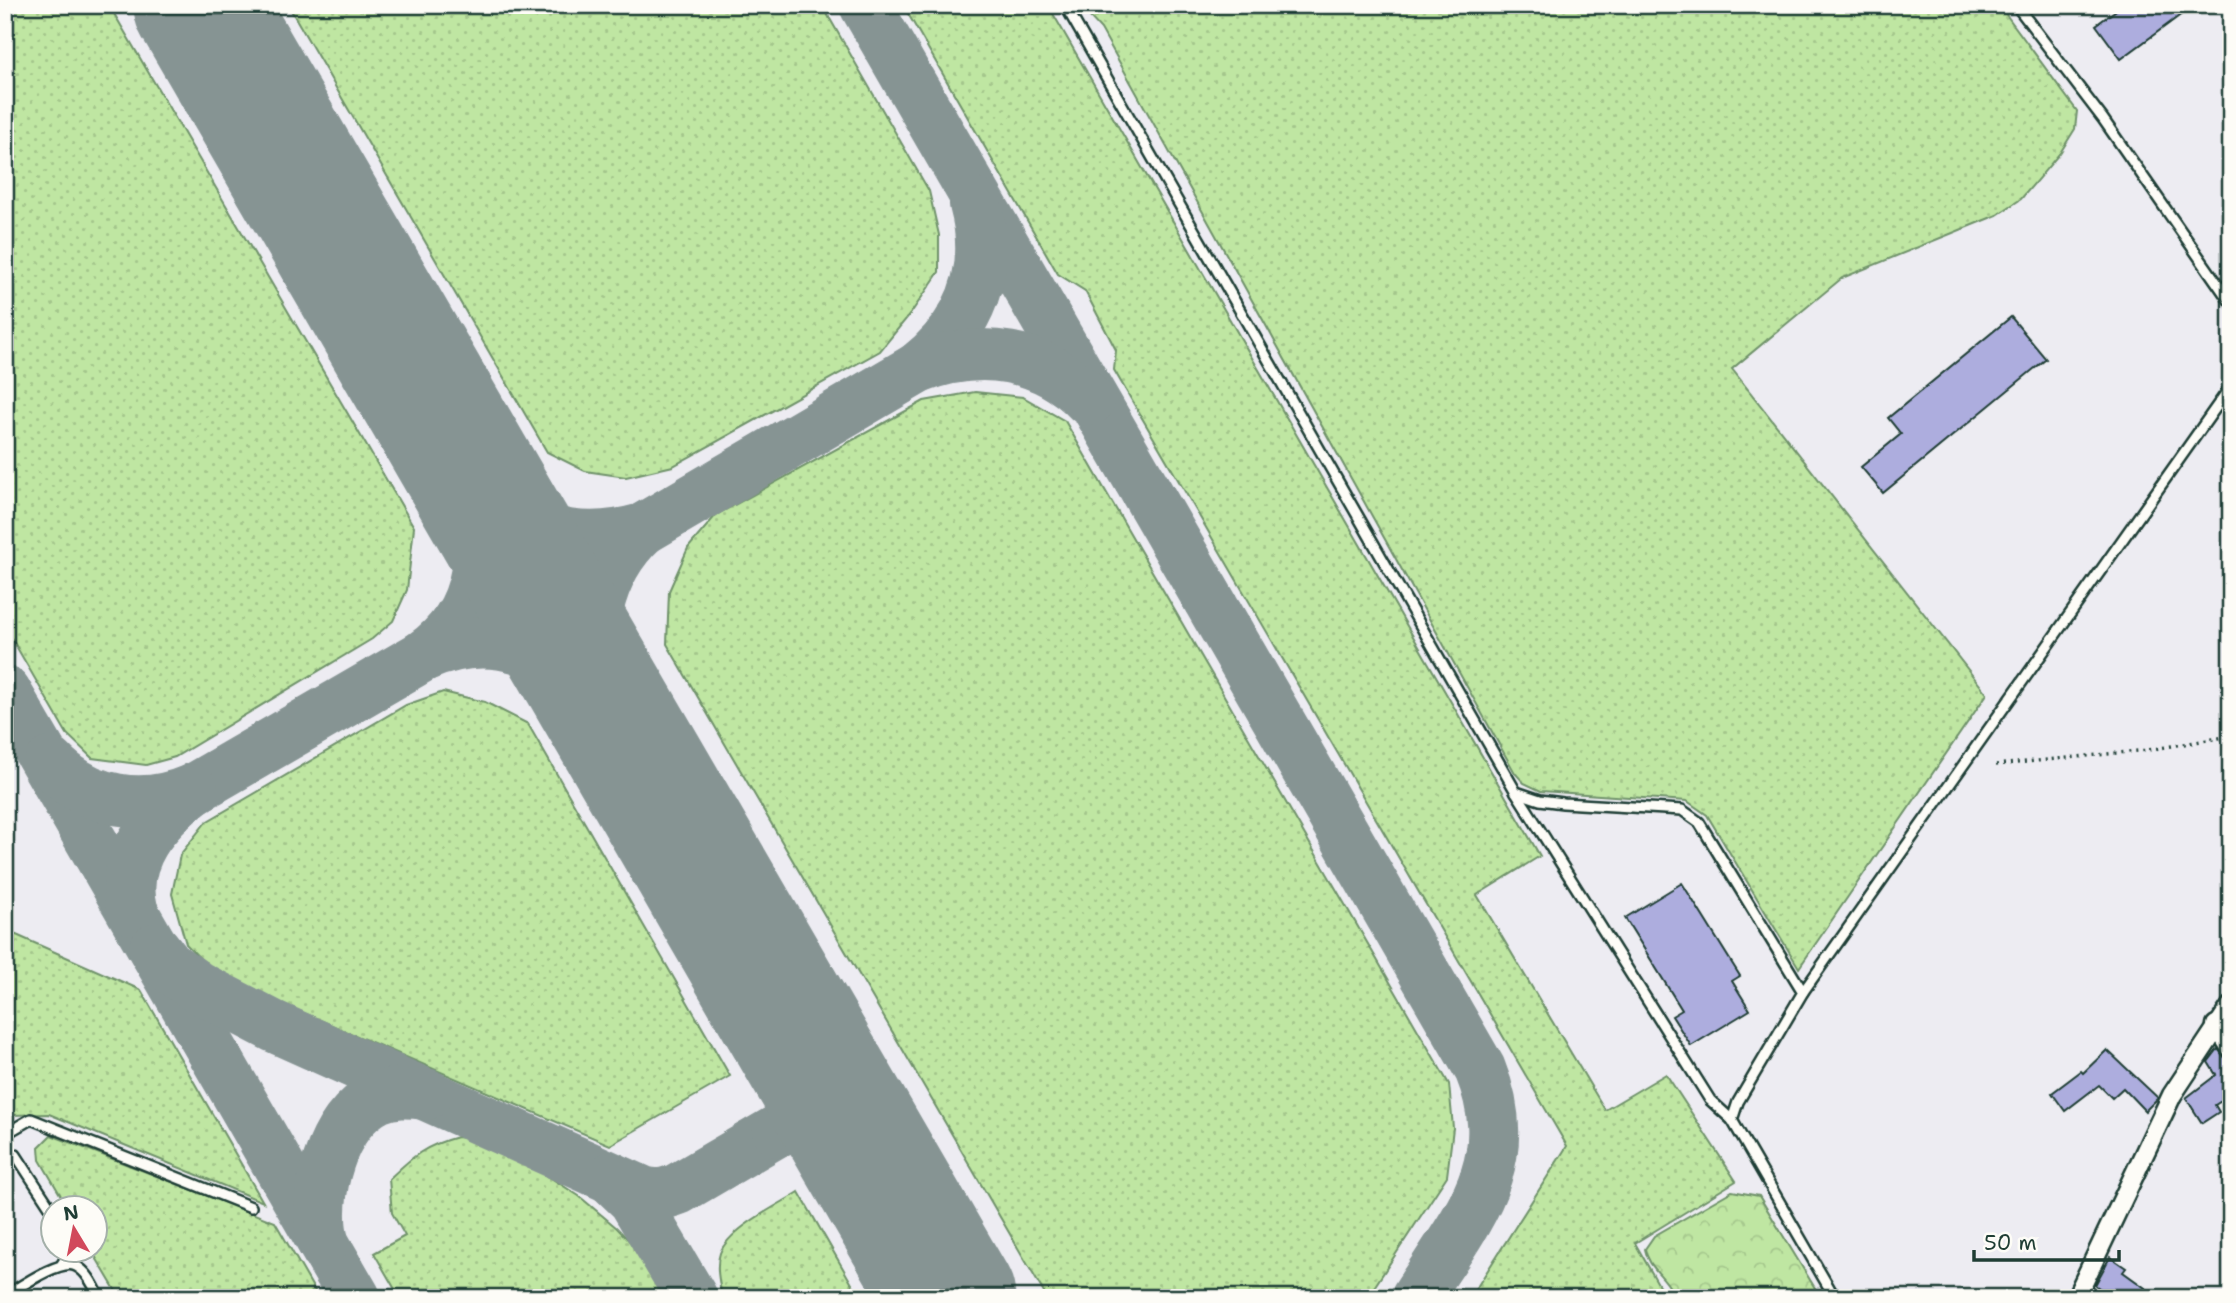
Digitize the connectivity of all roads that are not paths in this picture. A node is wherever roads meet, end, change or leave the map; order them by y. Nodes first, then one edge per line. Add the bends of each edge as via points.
1 (1065, 5) edge
2 (2016, 5) edge
3 (2231, 303) edge
4 (2231, 386) edge
5 (1516, 792) junction
6 (1803, 992) junction
7 (2231, 1006) edge
8 (2217, 1025) junction
9 (2231, 1048) edge
10 (1732, 1120) junction
11 (5, 1134) edge
12 (5, 1149) edge
13 (42, 1194) edge
14 (251, 1207) dead end
15 (62, 1264) joint
16 (5, 1296) edge
17 (100, 1298) edge
18 (1835, 1298) edge
19 (2076, 1298) edge

1 - 5 lane
2 - 3 lane via 2103,119
4 - 6 lane
5 - 6 lane via 1563,803 1682,810 1699,821
5 - 10 lane via 1710,1100
6 - 10 lane
7 - 8 street
8 - 9 street
8 - 19 street via 2172,1095
10 - 18 lane
11 - 14 lane via 31,1119
12 - 13 lane via 16,1155
15 - 16 lane
15 - 17 lane via 76,1265

